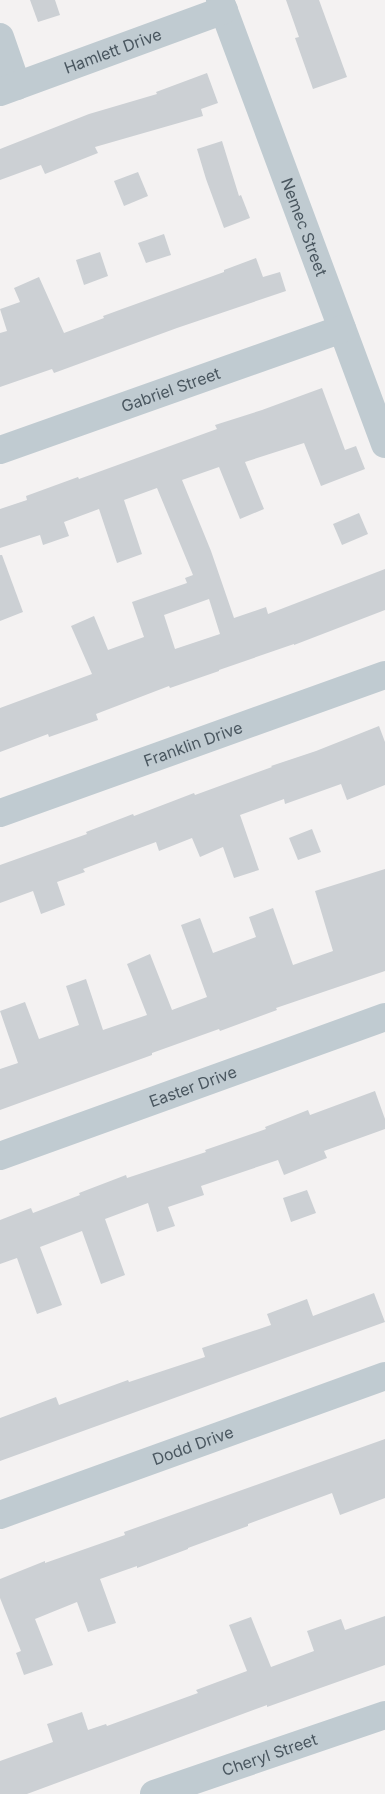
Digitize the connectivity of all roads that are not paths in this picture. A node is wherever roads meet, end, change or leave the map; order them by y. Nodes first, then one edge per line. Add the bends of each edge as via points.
1 (222, 5) edge
2 (0, 37) edge
3 (9, 89) edge
4 (342, 329) junction
5 (385, 444) edge
6 (0, 450) edge
7 (385, 675) edge
8 (0, 813) edge
9 (385, 1017) edge
10 (0, 1156) edge
11 (385, 1376) edge
12 (0, 1515) edge
13 (385, 1715) edge
14 (154, 1794) edge

1 - 3 street, Hamlett Drive
1 - 4 street, Nemec Street
2 - 3 street
4 - 5 street, Nemec Street
4 - 6 street, Gabriel Street
7 - 8 street, Franklin Drive
9 - 10 street, Easter Drive
11 - 12 street, Dodd Drive
13 - 14 street, Cheryl Street

